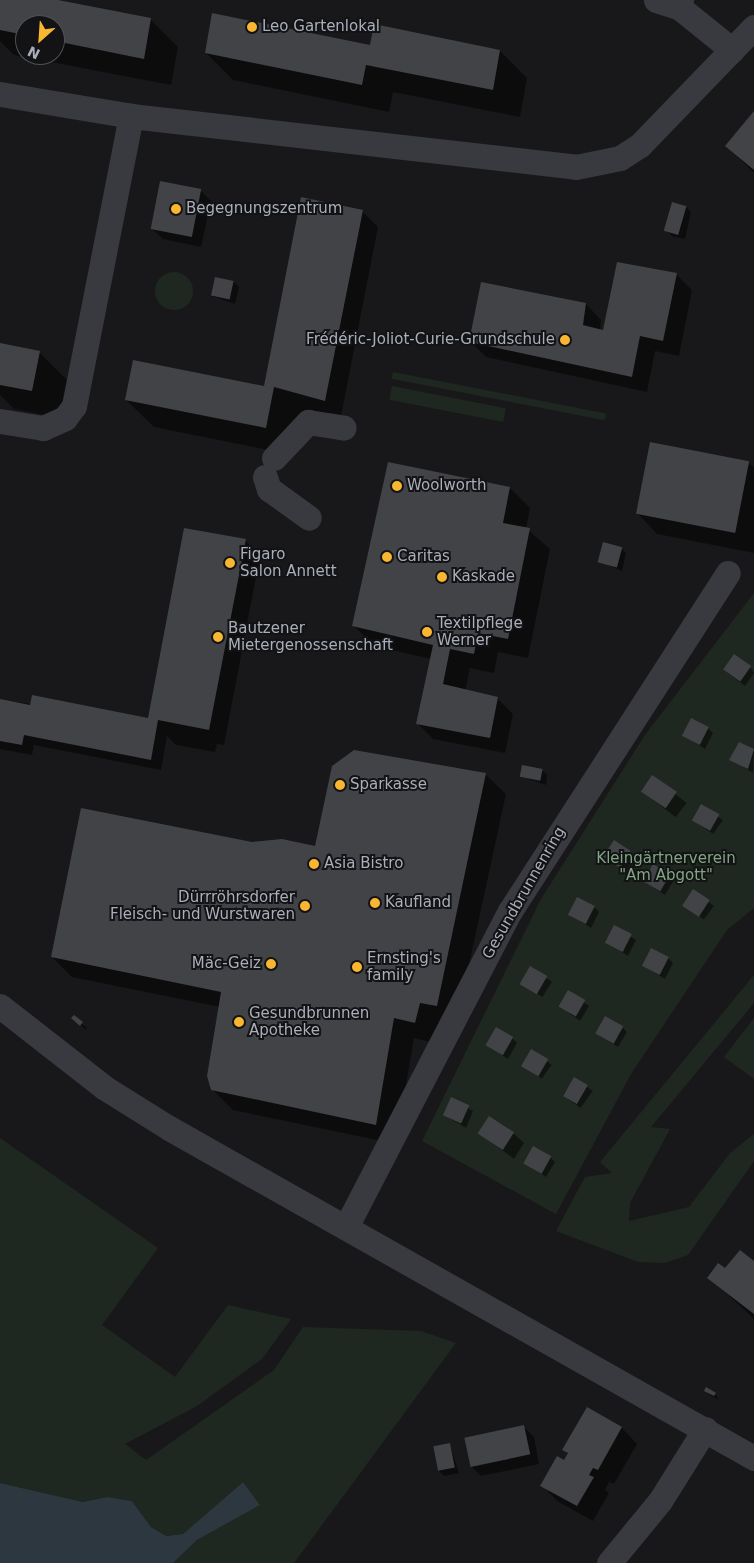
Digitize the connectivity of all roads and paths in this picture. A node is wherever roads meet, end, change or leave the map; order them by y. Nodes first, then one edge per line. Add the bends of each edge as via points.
1 (656, 0) edge
2 (681, 4) edge
3 (754, 27) edge
4 (732, 50) junction
5 (0, 94) edge
6 (132, 116) junction
7 (0, 421) edge
8 (344, 428) dead end
9 (309, 518) dead end
10 (728, 573) dead end
11 (0, 1006) edge
12 (346, 1227) junction
13 (704, 1429) junction
14 (754, 1458) edge
15 (609, 1563) edge

1 - 2 street
2 - 4 street
3 - 4 street
4 - 6 street via 640,145 620,158 576,167
5 - 6 street
6 - 7 street via 74,406 65,418 43,428
8 - 9 street via 308,422 269,468 269,489
10 - 12 street, Gesundbrunnenring via 510,911
11 - 12 street via 105,1088
12 - 13 street
13 - 14 street
13 - 15 street via 651,1513

